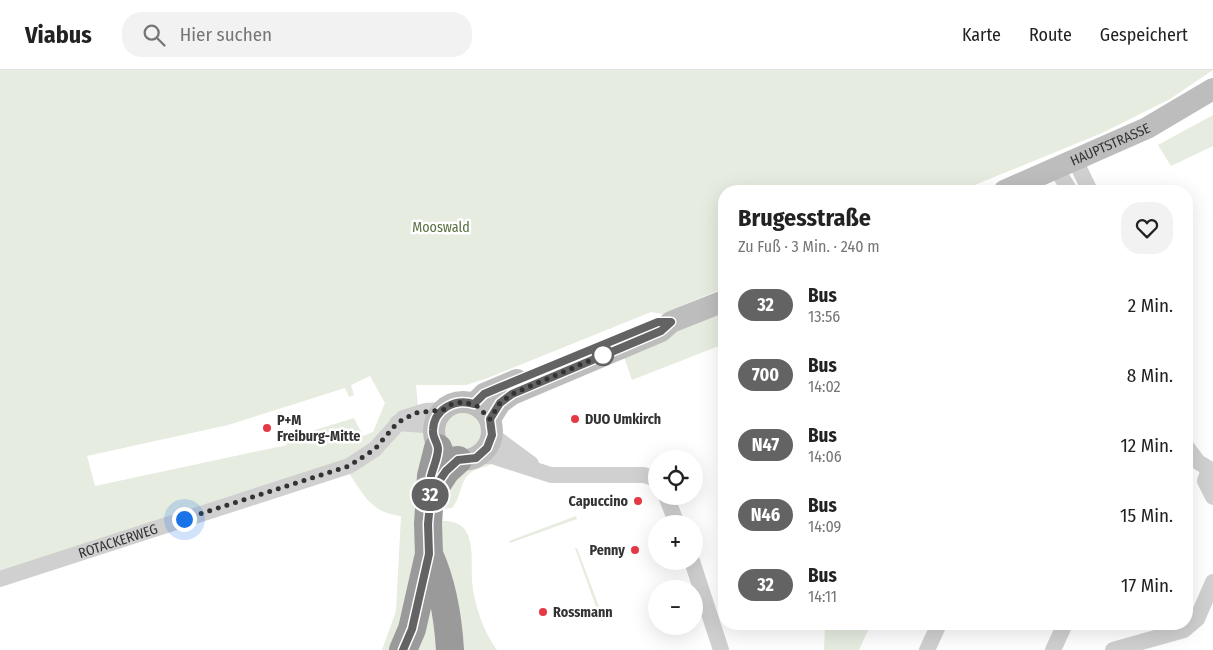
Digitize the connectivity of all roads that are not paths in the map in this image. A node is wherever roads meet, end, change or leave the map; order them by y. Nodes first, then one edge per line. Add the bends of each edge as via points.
1 (1213, 89) edge
2 (1066, 164) junction
3 (1018, 185) edge
4 (1069, 185) edge
5 (1085, 185) edge
6 (718, 303) edge
7 (671, 322) junction
8 (443, 410) junction
9 (485, 419) junction
10 (397, 423) junction
11 (452, 448) junction
12 (1193, 455) edge
13 (1211, 470) edge
14 (541, 471) junction
15 (648, 476) edge
16 (1213, 497) edge
17 (429, 554) junction
18 (695, 570) edge
19 (0, 578) edge
20 (1213, 582) edge
21 (1193, 622) edge
22 (936, 630) edge
23 (1062, 630) edge
24 (1184, 630) edge
25 (403, 650) edge
26 (450, 650) edge
27 (721, 650) edge
28 (927, 650) edge
29 (1053, 650) edge
30 (1113, 650) edge

1 - 2 street, HAUPTSTRASSE via 1147,128
2 - 3 street, HAUPTSTRASSE
2 - 4 street
2 - 5 street
6 - 7 street
7 - 9 street via 661,331 512,394
7 - 9 street via 658,322 484,394
8 - 9 street via 458,402
8 - 10 street via 415,413
8 - 11 street via 436,418
9 - 11 street via 487,448
9 - 14 street
10 - 11 street via 425,426
10 - 19 street, ROTACKERWEG via 375,449 349,466
11 - 14 street
11 - 17 highway via 431,476
12 - 13 street
13 - 16 street via 1206,481
14 - 15 street via 551,475
17 - 25 highway via 412,629
17 - 26 highway via 444,599
18 - 27 street
20 - 21 street
22 - 28 street
23 - 29 street
24 - 30 street

